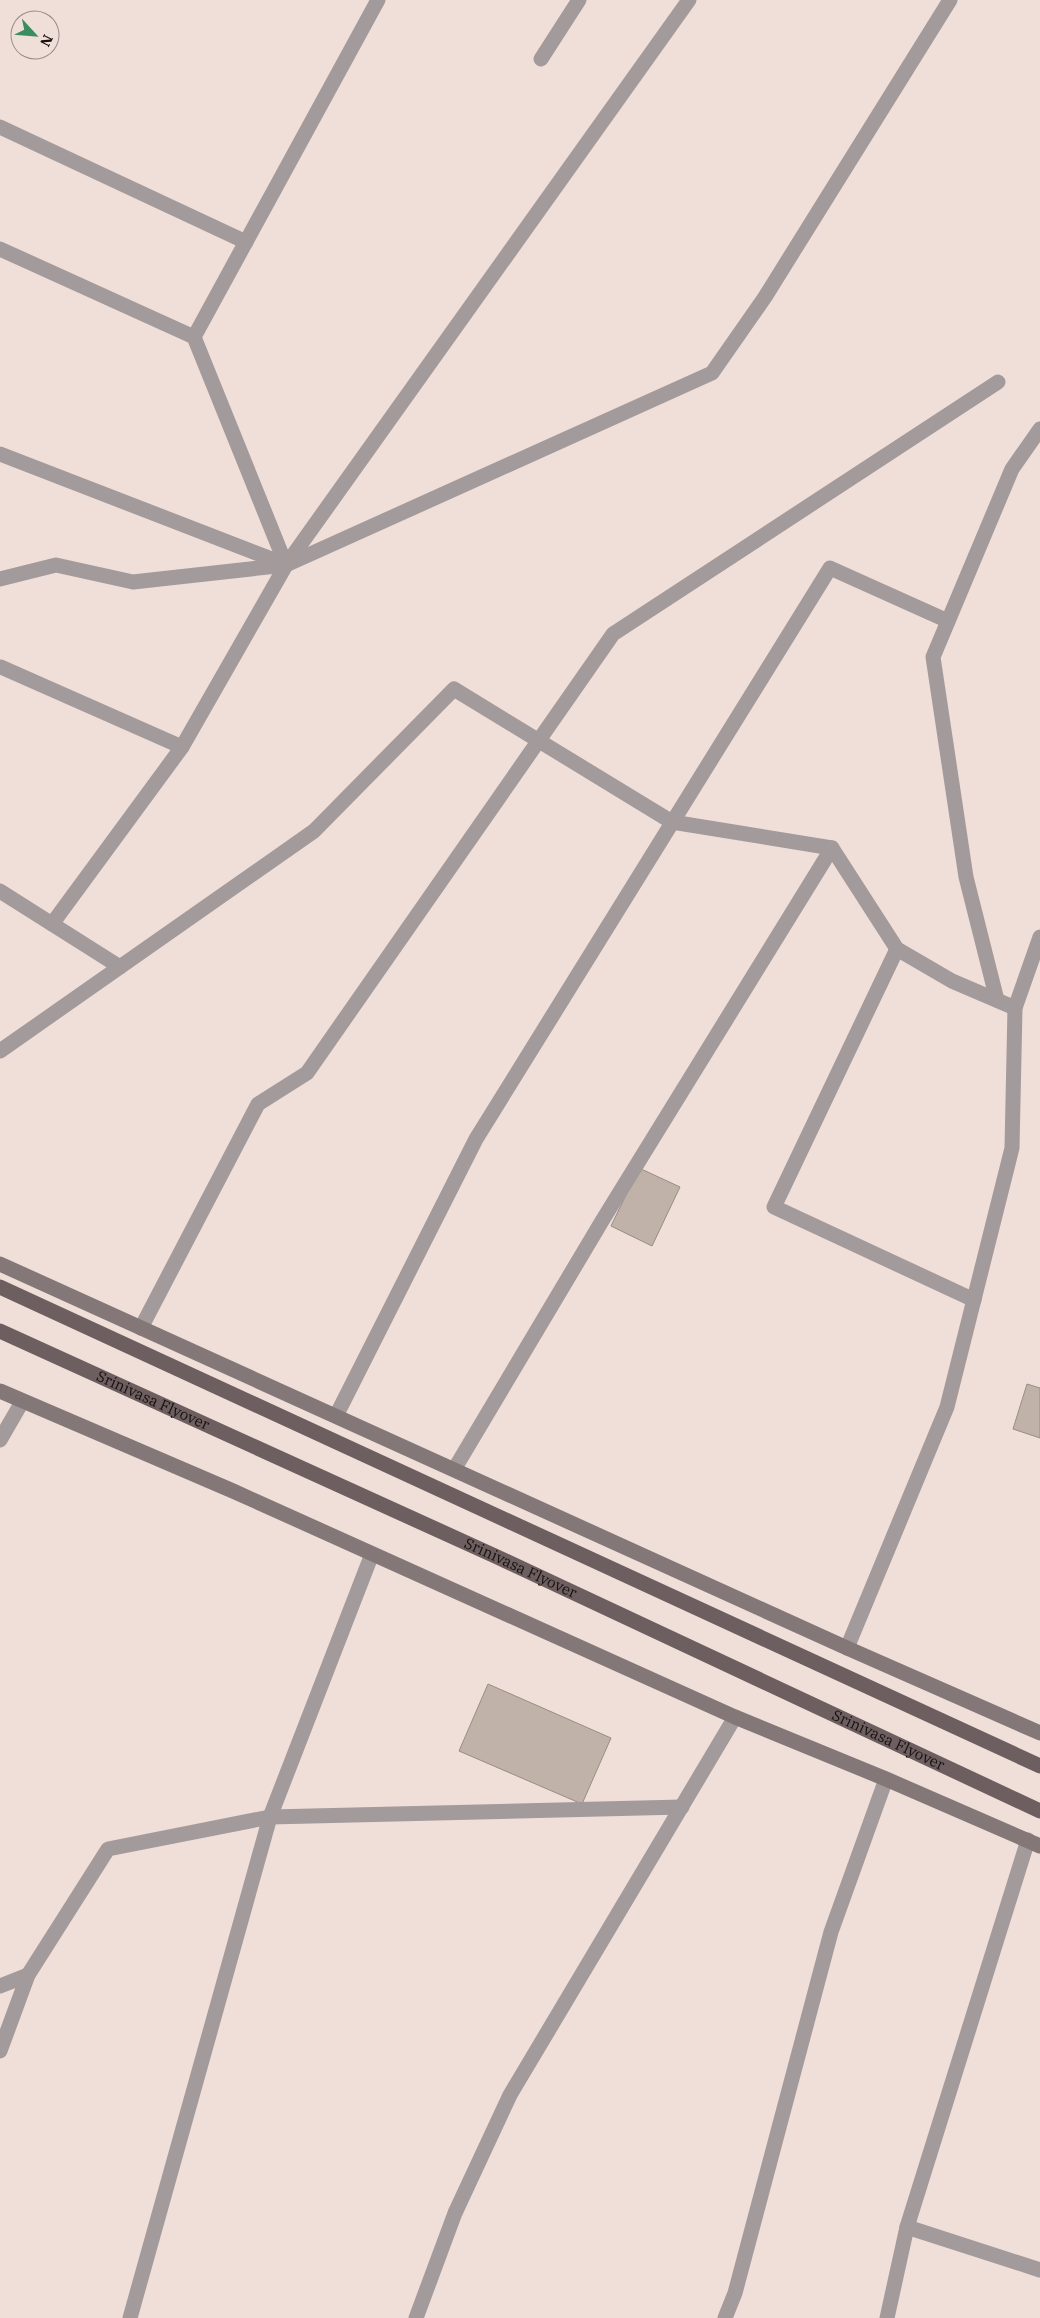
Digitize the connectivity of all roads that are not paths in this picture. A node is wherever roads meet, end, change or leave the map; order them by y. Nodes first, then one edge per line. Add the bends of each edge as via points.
1 (378, 0) edge
2 (580, 0) edge
3 (689, 0) edge
4 (950, 0) edge
5 (541, 59) dead end
6 (0, 127) edge
7 (246, 242) junction
8 (0, 249) edge
9 (194, 336) junction
10 (998, 382) dead end
11 (1040, 429) edge
12 (0, 454) edge
13 (286, 565) junction
14 (0, 579) edge
15 (948, 621) junction
16 (1, 667) dead end
17 (539, 740) junction
18 (182, 747) junction
19 (672, 822) junction
20 (832, 848) junction
21 (0, 891) edge
22 (52, 924) junction
23 (1040, 937) edge
24 (897, 949) junction
25 (120, 967) junction
26 (996, 1000) junction
27 (1015, 1008) junction
28 (0, 1051) edge
29 (0, 1264) edge
30 (0, 1287) edge
31 (974, 1300) junction
32 (141, 1328) junction
33 (0, 1331) edge
34 (0, 1391) edge
35 (22, 1402) junction
36 (336, 1416) junction
37 (0, 1440) edge
38 (455, 1468) junction
39 (372, 1554) junction
40 (847, 1648) junction
41 (735, 1718) junction
42 (1040, 1733) edge
43 (1040, 1766) edge
44 (886, 1779) junction
45 (682, 1807) junction
46 (1040, 1811) edge
47 (270, 1817) junction
48 (1034, 1843) edge
49 (28, 1975) junction
50 (0, 1986) edge
51 (0, 2051) edge
52 (907, 2227) junction
53 (1040, 2270) edge
54 (130, 2318) edge
55 (416, 2318) edge
56 (725, 2318) edge
57 (888, 2318) edge

1 - 7 street
2 - 5 street
3 - 13 street
4 - 13 street via 766,297 712,373
6 - 7 street
7 - 9 street
8 - 9 street
9 - 13 street
10 - 17 street via 613,634
11 - 15 street via 1012,469
12 - 13 street
13 - 14 street via 133,582 56,564
13 - 18 street
15 - 19 street via 830,568
15 - 26 street via 933,657 966,877
16 - 18 street
17 - 19 street
17 - 25 street via 454,689 314,831
17 - 32 street via 308,1073 258,1104
18 - 22 street
19 - 20 street
19 - 36 street via 476,1139
20 - 24 street
20 - 38 street via 602,1221
21 - 22 street
22 - 25 street
23 - 27 street
24 - 26 street via 952,981
24 - 31 street via 774,1207
25 - 28 street
26 - 27 street
27 - 31 street via 1012,1148
29 - 32 street
30 - 43 main road
31 - 40 street via 947,1406
32 - 36 street
33 - 46 main road, Srinivasa Flyover via 495,1556
34 - 35 street
35 - 37 street
35 - 39 street
36 - 38 street
38 - 40 street
39 - 41 street
39 - 47 street
40 - 42 street
41 - 44 street
41 - 45 street
44 - 48 street
44 - 56 street via 831,1932
45 - 47 street
45 - 55 street via 510,2095 455,2213
47 - 49 street via 108,1849
47 - 54 street
48 - 52 street
49 - 50 street
49 - 51 street
52 - 53 street
52 - 57 street

